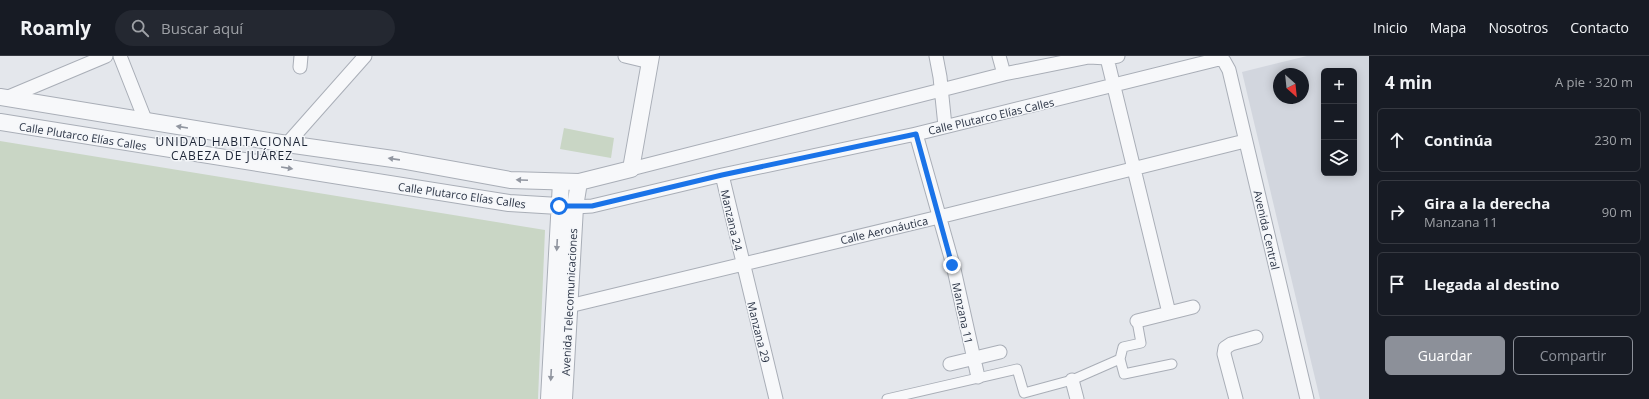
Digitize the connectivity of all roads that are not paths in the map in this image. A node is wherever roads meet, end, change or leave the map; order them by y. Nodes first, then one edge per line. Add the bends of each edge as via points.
1 (106, 56) edge
2 (120, 56) edge
3 (365, 56) edge
4 (625, 56) edge
5 (936, 56) edge
6 (999, 56) edge
7 (1089, 57) edge
8 (1113, 57) edge
9 (651, 59) edge
10 (1224, 61) joint
11 (1004, 74) junction
12 (1115, 86) junction
13 (941, 91) junction
14 (3, 98) edge
15 (52, 106) junction
16 (0, 122) edge
17 (146, 122) junction
18 (945, 126) junction
19 (47, 130) junction
20 (916, 134) junction
21 (1245, 141) junction
22 (287, 144) junction
23 (1134, 168) junction
24 (631, 169) junction
25 (722, 175) junction
26 (561, 182) junction
27 (579, 182) junction
28 (559, 206) junction
29 (575, 207) junction
30 (939, 217) junction
31 (743, 264) junction
32 (568, 306) junction
33 (1192, 307) dead end
34 (1169, 313) junction
35 (1137, 321) joint
36 (1256, 337) dead end
37 (1000, 352) dead end
38 (973, 359) junction
39 (1120, 359) junction
40 (950, 364) dead end
41 (1172, 364) dead end
42 (978, 377) junction
43 (1072, 380) junction
44 (550, 399) edge
45 (564, 399) edge
46 (776, 399) edge
47 (887, 399) edge
48 (1076, 399) edge
49 (1236, 399) edge
50 (1307, 399) edge

1 - 14 street
2 - 17 street
3 - 22 street
4 - 9 street
5 - 13 street
6 - 11 street
7 - 8 street, Calle Plutarco Elías Calles
7 - 11 street, Calle Plutarco Elías Calles
8 - 12 street
9 - 24 street
10 - 12 street, Calle Plutarco Elías Calles via 1213,60
10 - 21 street, Avenida Central via 1229,70
11 - 13 street, Calle Plutarco Elías Calles
12 - 18 street, Calle Plutarco Elías Calles
12 - 23 street
13 - 18 street
13 - 24 street, Calle Plutarco Elías Calles
14 - 15 street, Calle Plutarco Elías Calles
15 - 17 street, Calle Plutarco Elías Calles
15 - 19 street
16 - 19 street, Calle Plutarco Elías Calles
22 -> 17 street, Calle Plutarco Elías Calles
18 - 20 street, Calle Plutarco Elías Calles
19 -> 28 street, Calle Plutarco Elías Calles via 509,203
20 - 25 street, Calle Plutarco Elías Calles
20 - 30 street, Manzana 11
21 - 23 street, Calle Aeronáutica
21 - 50 street, Avenida Central
26 -> 22 street, Calle Plutarco Elías Calles via 510,180 400,160
23 - 30 street, Calle Aeronáutica
23 - 34 street
24 - 27 street, Calle Plutarco Elías Calles
25 - 29 street, Calle Plutarco Elías Calles via 592,206
25 - 31 street, Manzana 24
26 - 27 street, Calle Plutarco Elías Calles
26 - 28 street, Avenida Telecomunicaciones
27 - 29 street, Avenida Telecomunicaciones
28 - 29 street, Calle Plutarco Elías Calles
28 -> 44 street, Avenida Telecomunicaciones
29 - 32 street, Avenida Telecomunicaciones
30 - 31 street, Calle Aeronáutica
30 - 38 street, Manzana 11
31 - 32 street, Calle Aeronáutica
31 - 46 street, Manzana 29
32 - 45 street, Avenida Telecomunicaciones
33 - 34 street
34 - 35 street
35 - 39 street via 1141,342 1123,347
36 - 49 street via 1225,348 1224,354
37 - 38 street
38 - 40 street
38 - 42 street, Manzana 11
39 - 41 street via 1124,374
39 - 43 street
42 - 43 street via 1018,369 1024,393
42 - 47 street
43 - 48 street

